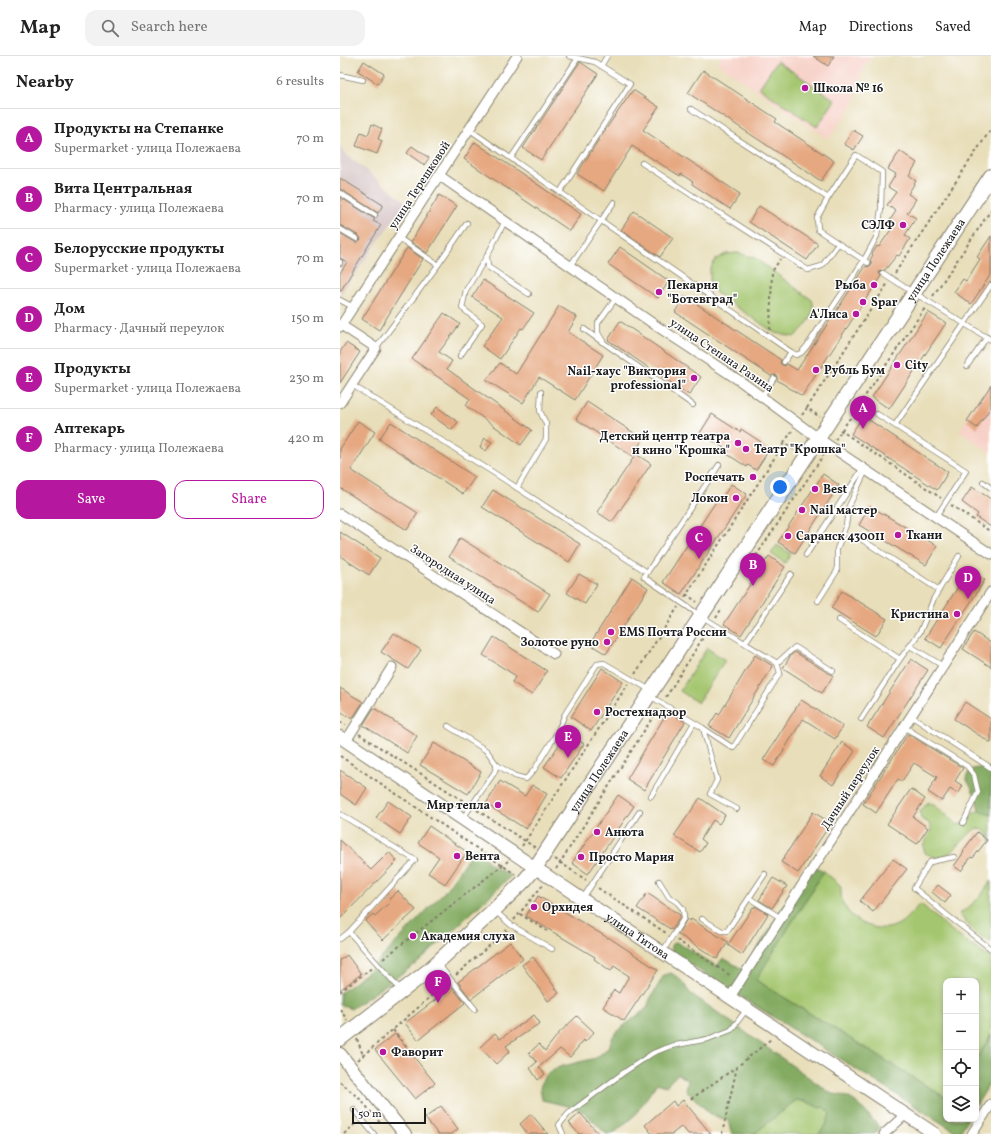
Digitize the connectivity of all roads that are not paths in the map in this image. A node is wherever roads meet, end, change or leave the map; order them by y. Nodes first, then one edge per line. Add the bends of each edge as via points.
1 (517, 56) edge
2 (569, 56) edge
3 (607, 56) edge
4 (578, 58) junction
5 (600, 66) junction
6 (340, 75) edge
7 (363, 80) dead end
8 (691, 109) dead end
9 (470, 130) junction
10 (511, 158) junction
11 (642, 163) dead end
12 (440, 176) junction
13 (991, 176) edge
14 (560, 192) junction
15 (340, 193) edge
16 (828, 198) junction
17 (614, 202) dead end
18 (375, 215) dead end
19 (505, 221) junction
20 (602, 221) junction
21 (466, 223) dead end
22 (340, 229) edge
23 (398, 238) junction
24 (357, 239) dead end
25 (838, 244) junction
26 (487, 256) junction
27 (866, 261) junction
28 (438, 265) junction
29 (570, 266) junction
30 (883, 273) dead end
31 (991, 285) edge
32 (914, 293) junction
33 (529, 294) dead end
34 (616, 298) junction
35 (340, 300) edge
36 (353, 307) junction
37 (965, 323) junction
38 (341, 326) edge
39 (584, 330) dead end
40 (989, 339) edge
41 (604, 343) junction
42 (376, 348) junction
43 (791, 352) junction
44 (460, 356) dead end
45 (784, 362) dead end
46 (967, 366) dead end
47 (774, 378) dead end
48 (352, 385) junction
49 (540, 392) dead end
50 (762, 396) junction
51 (340, 403) edge
52 (693, 405) dead end
53 (877, 414) road end
54 (895, 425) junction
55 (818, 438) junction
56 (719, 464) dead end
57 (864, 469) junction
58 (983, 482) dead end
59 (517, 488) junction
60 (991, 488) edge
61 (340, 514) edge
62 (936, 517) junction
63 (858, 536) dead end
64 (991, 554) edge
65 (806, 555) dead end
66 (959, 556) dead end
67 (647, 572) junction
68 (791, 574) dead end
69 (939, 590) junction
70 (991, 592) edge
71 (818, 601) dead end
72 (701, 616) junction
73 (839, 620) dead end
74 (745, 643) junction
75 (910, 646) junction
76 (554, 654) dead end
77 (900, 660) junction
78 (777, 663) junction
79 (943, 666) junction
80 (392, 667) dead end
81 (833, 671) dead end
82 (650, 693) junction
83 (911, 716) junction
84 (861, 719) dead end
85 (694, 723) junction
86 (448, 726) dead end
87 (904, 727) junction
88 (703, 728) junction
89 (343, 739) edge
90 (497, 765) junction
91 (991, 768) edge
92 (651, 796) dead end
93 (738, 809) dead end
94 (640, 811) dead end
95 (340, 814) edge
96 (462, 819) junction
97 (963, 823) dead end
98 (954, 857) dead end
99 (535, 868) junction
100 (765, 874) dead end
101 (658, 881) dead end
102 (749, 898) junction
103 (582, 900) junction
104 (494, 910) junction
105 (781, 918) junction
106 (702, 919) dead end
107 (349, 932) junction
108 (340, 939) edge
109 (552, 949) dead end
110 (991, 949) edge
111 (662, 952) junction
112 (437, 963) junction
113 (402, 991) junction
114 (730, 997) junction
115 (475, 1009) dead end
116 (747, 1009) junction
117 (340, 1039) edge
118 (340, 1054) edge
119 (991, 1104) edge
120 (354, 1110) dead end
121 (906, 1114) junction
122 (374, 1134) edge
123 (405, 1134) edge
124 (563, 1134) edge
125 (884, 1134) edge
126 (935, 1134) edge
127 (972, 1134) edge

1 - 9 street, улица Терешковой
2 - 4 lane
3 - 5 lane
4 - 5 lane via 595,62
4 - 10 lane
5 - 14 lane via 630,84
6 - 7 lane
8 - 16 lane
9 - 10 lane
9 - 12 street, улица Терешковой
10 - 14 lane
11 - 25 lane via 808,270 822,266
12 - 19 street, улица Степана Разина
12 - 23 street, улица Терешковой
13 - 32 main road, улица Полежаева
14 - 20 lane
15 - 18 lane
16 - 25 lane via 817,218 818,230
16 - 27 lane via 856,155 882,172 877,236
17 - 20 lane
19 - 26 lane
19 - 29 street, улица Степана Разина
20 - 29 lane
20 - 43 lane
21 - 28 lane
22 - 24 lane
23 - 28 lane
23 - 36 street, улица Терешковой
25 - 27 lane
26 - 33 lane via 488,267
26 - 44 lane via 466,290 462,308 482,324
27 - 43 lane via 803,351 799,355
28 - 42 lane
29 - 34 street, улица Степана Разина
30 - 32 lane
31 - 37 lane
32 - 37 lane
32 - 55 main road, улица Полежаева
34 - 41 lane via 598,323 598,333
34 - 50 street, улица Степана Разина
35 - 36 lane
36 - 38 street, улица Терешковой
37 - 40 lane
37 - 54 lane
38 - 42 street
39 - 41 lane
40 - 46 lane
41 - 52 lane
42 - 48 street
43 - 45 lane
47 - 50 lane
48 - 51 street
48 - 59 lane
49 - 59 lane via 540,411 546,424 546,439
50 - 55 street, улица Степана Разина
53 - 54 lane
54 - 62 lane via 966,471
55 - 57 street, улица Степана Разина
55 - 72 main road, улица Полежаева via 812,461
56 - 67 lane
57 - 62 street, улица Степана Разина
57 - 65 lane
57 - 71 lane via 849,506 846,525 837,549 837,571
58 - 60 lane
59 - 67 lane
61 - 76 street, Загородная улица
62 - 64 street, улица Степана Разина
63 - 69 lane
66 - 69 lane
67 - 72 lane via 644,577
68 - 74 lane
69 - 75 lane via 920,632
70 - 79 street, Дачный переулок
72 - 74 lane
72 - 82 main road, улица Полежаева
73 - 77 lane
74 - 78 lane
75 - 77 lane
75 - 79 lane
77 - 84 lane
78 - 81 lane via 795,647
78 - 88 lane via 780,673 733,748
79 - 83 street, Дачный переулок
80 - 89 street via 353,730
82 - 85 lane
82 - 90 lane via 604,663 597,664 565,714 557,733 526,779 515,776
82 - 99 main road, улица Полежаева
83 - 87 street, Дачный переулок
83 - 91 lane
85 - 88 lane
85 - 92 lane
86 - 90 lane via 487,751
87 - 97 lane via 967,766 974,774 978,792
87 - 105 street, Дачный переулок
88 - 93 lane via 717,780 710,794
89 - 96 main road, улица Титова
90 - 96 lane via 494,774
94 - 103 lane
95 - 107 lane via 415,860
96 - 99 main road, улица Титова
98 - 110 lane via 930,862 914,888
99 - 103 main road, улица Титова
99 - 104 main road, улица Полежаева
100 - 102 lane
101 - 111 lane via 669,897 678,902 683,909 684,918
102 - 105 lane
102 - 106 lane via 727,931 722,931
103 - 111 main road, улица Титова
104 - 109 lane via 511,925
104 - 112 main road, улица Полежаева
105 - 114 street, Дачный переулок
107 - 108 lane
107 - 113 lane
111 - 114 main road, улица Титова
112 - 113 main road, улица Полежаева
112 - 115 lane
113 - 117 main road, улица Полежаева
114 - 116 main road, улица Титова
116 - 121 main road, улица Титова
116 - 124 lane via 732,1030 653,1053 623,1073 569,1113 559,1125
118 - 123 main road
119 - 127 street
120 - 122 lane
121 - 125 street
121 - 126 main road, улица Титова

